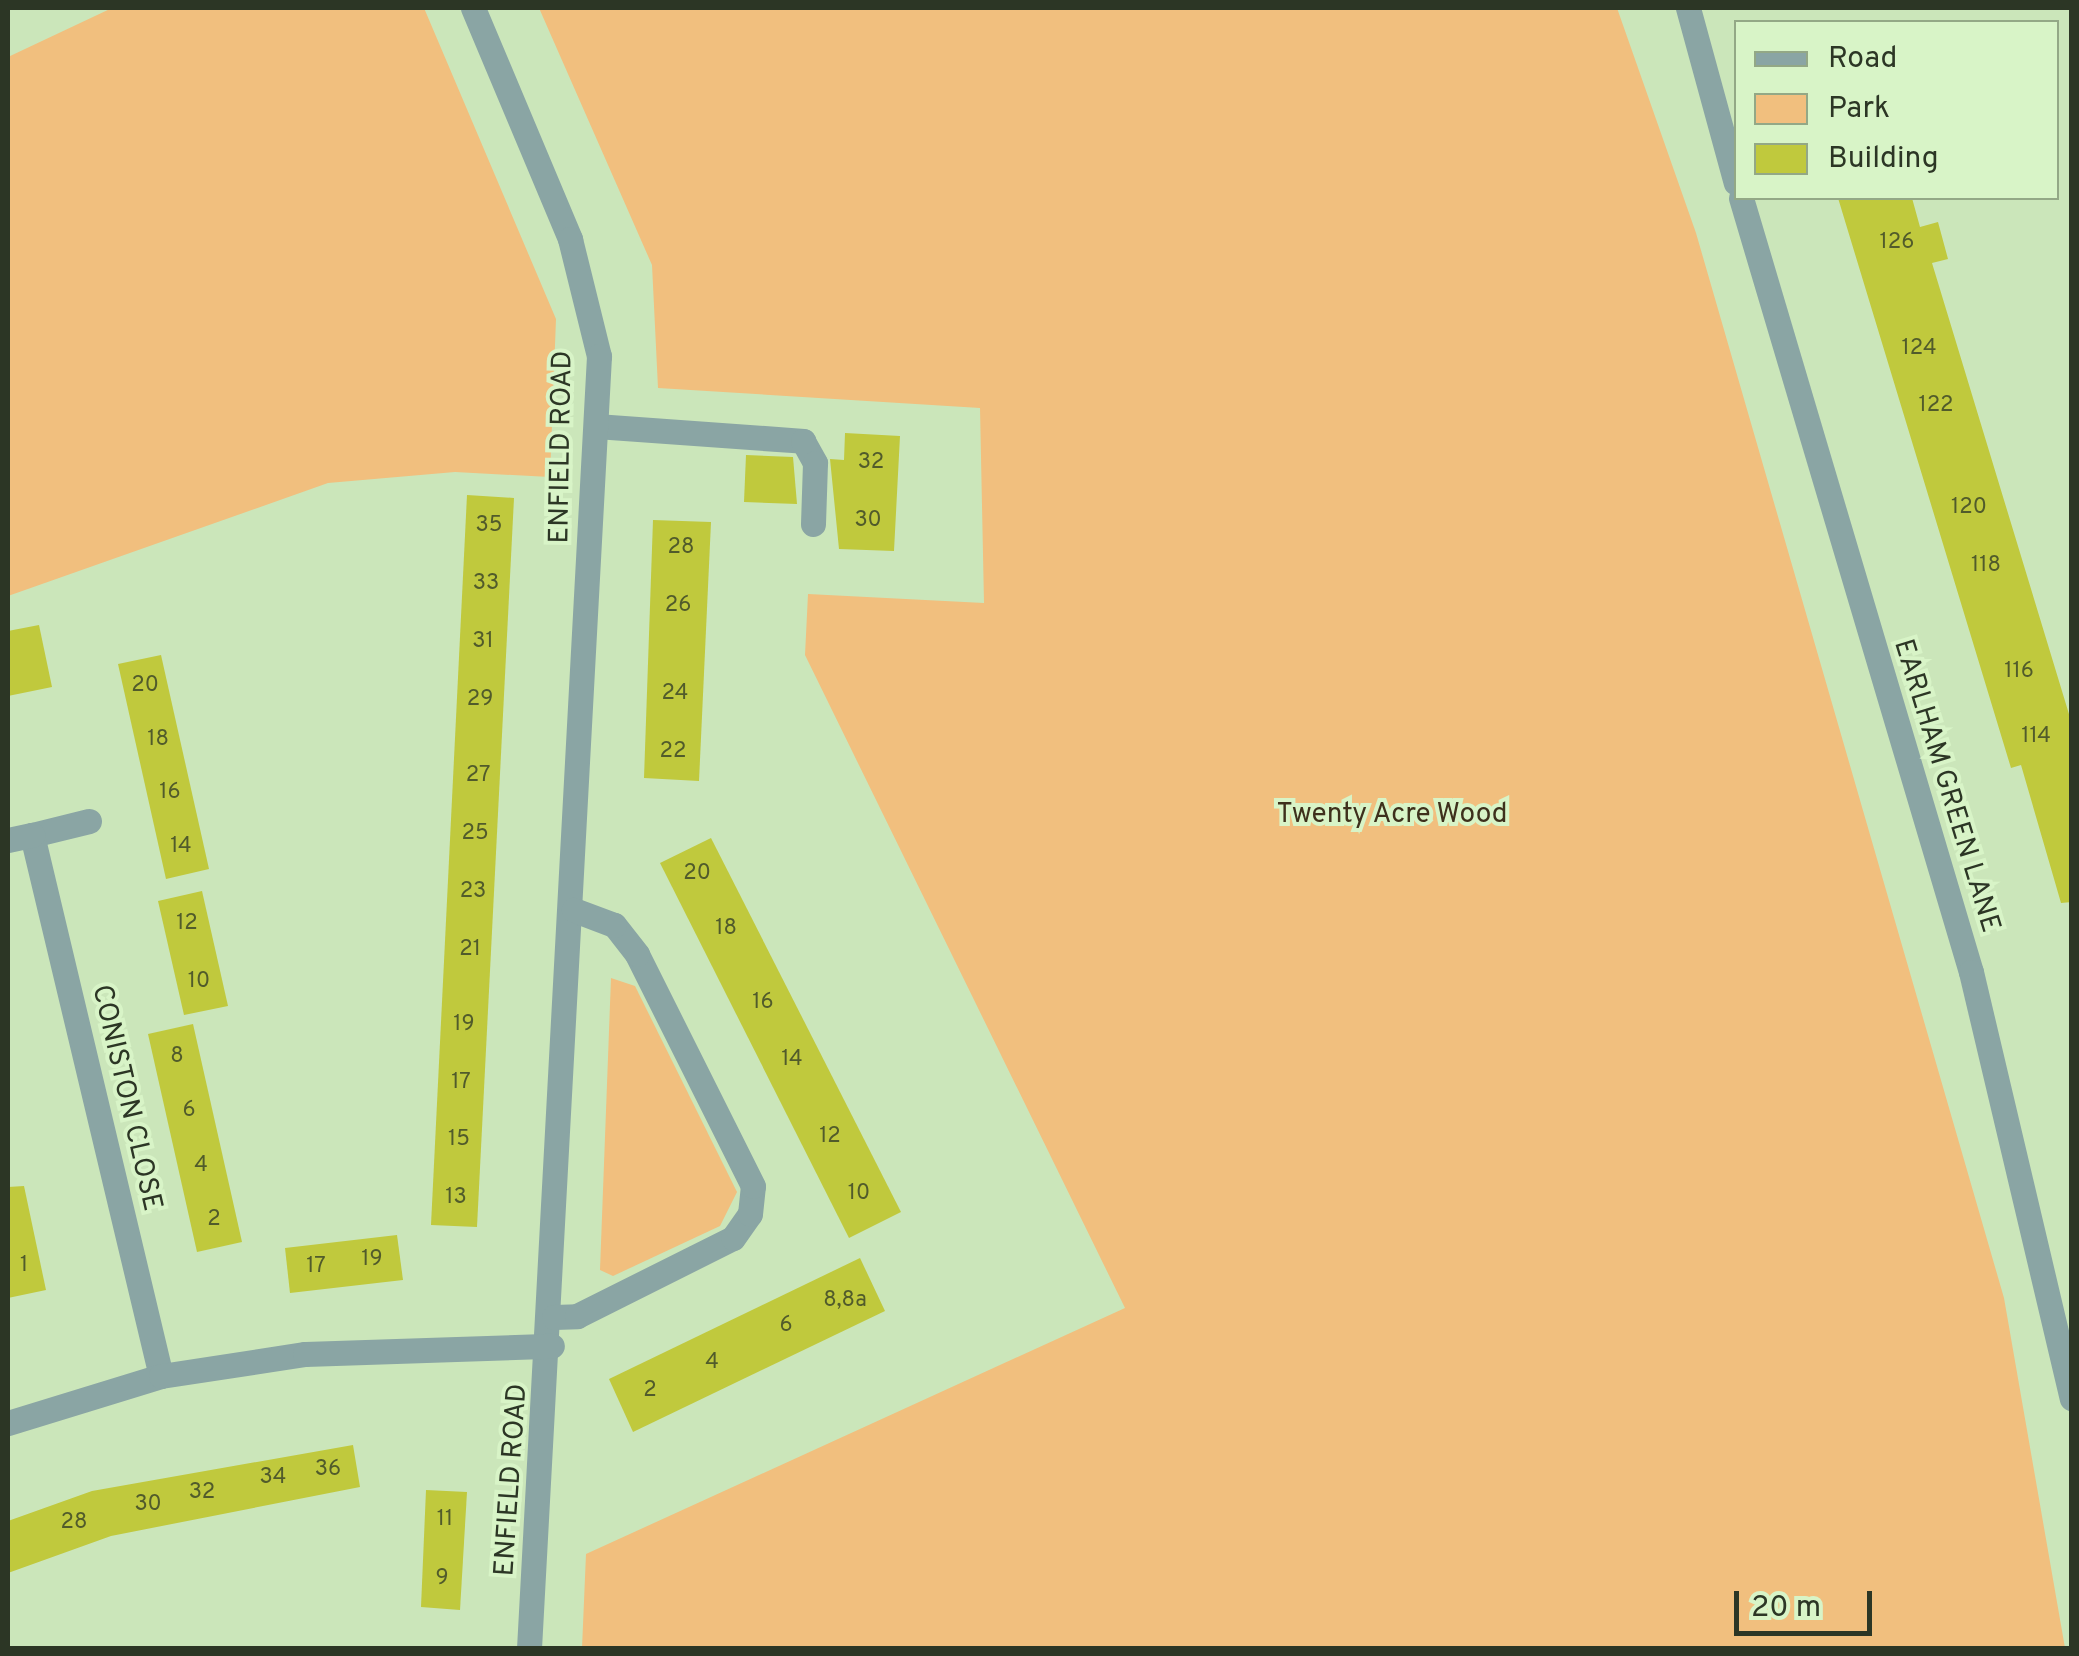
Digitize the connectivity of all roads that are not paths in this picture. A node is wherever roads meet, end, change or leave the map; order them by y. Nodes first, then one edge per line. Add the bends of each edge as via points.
1 (472, 8) edge
2 (1688, 8) edge
3 (1734, 176) edge
4 (1741, 200) edge
5 (596, 426) junction
6 (813, 524) dead end
7 (89, 821) dead end
8 (20, 837) edge
9 (574, 910) junction
10 (554, 1317) junction
11 (552, 1346) junction
12 (162, 1376) junction
13 (2072, 1398) edge
14 (8, 1423) edge
15 (530, 1648) edge

1 - 5 street, ENFIELD ROAD via 570,239 599,356
2 - 3 street
4 - 13 street, EARLHAM GREEN LANE via 1971,972
5 - 6 street via 802,441 816,463
5 - 9 street, ENFIELD ROAD
7 - 8 street, CONISTON CLOSE
8 - 12 street, CONISTON CLOSE
9 - 10 street, ENFIELD ROAD
9 - 10 street via 614,925 637,954 754,1186 750,1214 733,1238 577,1316
10 - 11 street, ENFIELD ROAD
11 - 12 street via 305,1354
11 - 15 street, ENFIELD ROAD
12 - 14 street

